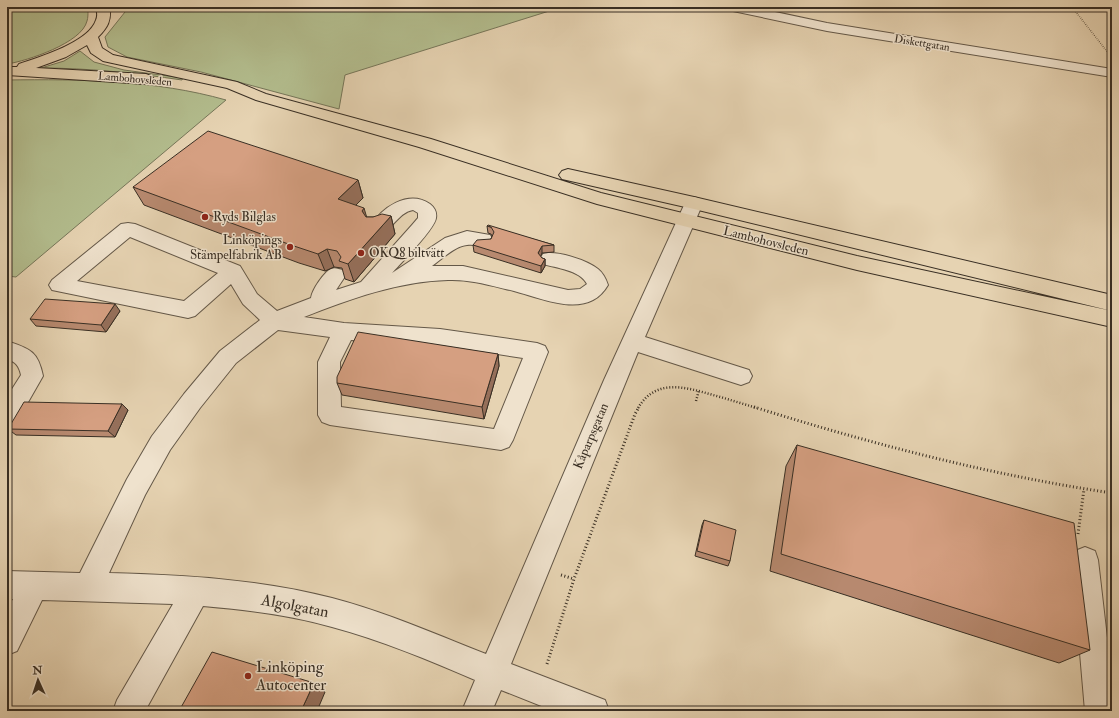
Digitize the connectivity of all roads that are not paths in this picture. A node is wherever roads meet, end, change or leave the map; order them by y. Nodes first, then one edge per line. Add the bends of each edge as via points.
1 (115, 7) edge
2 (733, 7) edge
3 (103, 14) edge
4 (90, 36) junction
5 (7, 70) edge
6 (1112, 73) edge
7 (261, 97) junction
8 (690, 212) junction
9 (378, 228) edge
10 (483, 240) edge
11 (550, 259) dead end
12 (233, 271) junction
13 (336, 275) dead end
14 (402, 277) junction
15 (368, 287) junction
16 (321, 302) junction
17 (1112, 304) edge
18 (1112, 319) edge
19 (274, 321) junction
20 (344, 331) junction
21 (632, 342) junction
22 (7, 350) edge
23 (741, 376) dead end
24 (7, 418) edge
25 (1085, 560) road end
26 (20, 585) edge
27 (88, 587) junction
28 (196, 591) junction
29 (7, 641) edge
30 (492, 672) junction
31 (128, 711) edge
32 (477, 711) edge
33 (594, 711) edge
34 (1100, 711) edge

1 - 3 main road
2 - 6 street, Diskettgatan via 827,27
3 - 4 main road
4 - 5 main road via 54,57
4 - 7 main road, Lambohovsleden via 96,50 108,58 232,85
5 - 7 main road, Lambohovsleden via 157,80
7 - 8 main road, Lambohovsleden via 425,143 597,198
8 - 17 main road, Lambohovsleden
8 - 18 main road, Lambohovsleden via 857,264
8 - 21 street, Kåparpsgatan
9 - 15 street via 398,208 405,205 418,205 427,211 427,219 423,225
10 - 14 street via 466,238 456,241
11 - 14 street via 586,270 598,279 598,285 584,296 571,297 461,273
12 - 12 street via 128,229 59,285 188,310
12 - 19 street via 250,299
13 - 16 street via 322,293
14 - 15 street
15 - 16 street
16 - 19 street
19 - 20 street
19 - 27 street via 228,357 161,443 136,487
20 - 20 street via 440,337 537,352 501,440 330,415 328,362
21 - 23 street
21 - 30 street, Kåparpsgatan
22 - 24 street via 22,355 29,362 32,376
25 - 34 street
26 - 27 street, Algolgatan
26 - 29 street, Algolgatan
27 - 28 street, Algolgatan
28 - 30 street, Algolgatan via 307,606 356,619 401,634
28 - 31 street
30 - 32 street, Kåparpsgatan
30 - 33 street, Algolgatan

